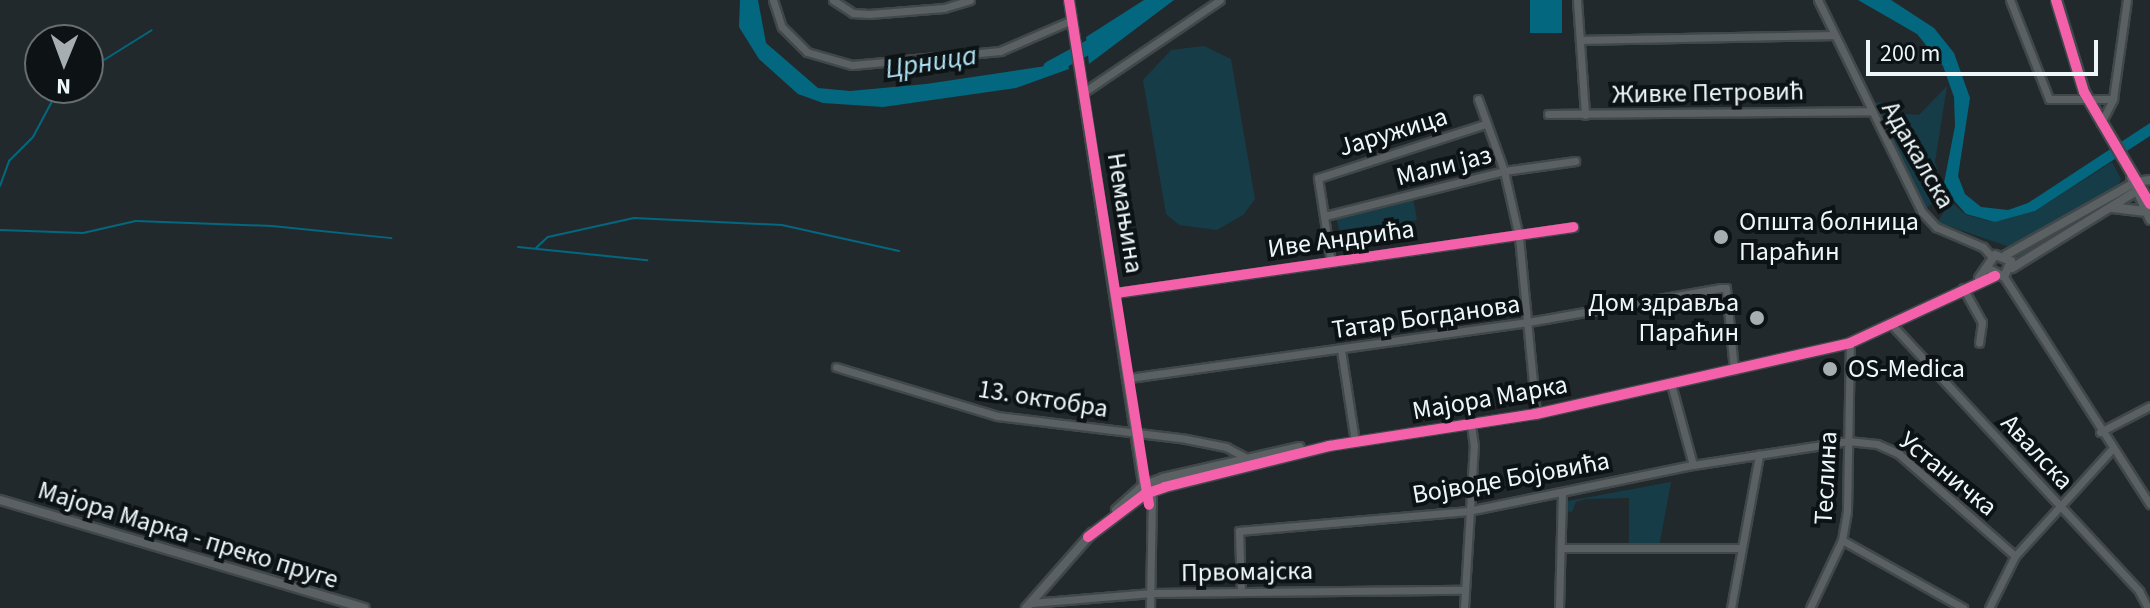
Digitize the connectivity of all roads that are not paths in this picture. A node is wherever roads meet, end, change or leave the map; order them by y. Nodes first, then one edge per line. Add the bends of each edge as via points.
1 (773, 0) edge
2 (833, 0) edge
3 (970, 0) edge
4 (1069, 0) edge
5 (1220, 0) edge
6 (1577, 0) edge
7 (1818, 0) edge
8 (2010, 0) edge
9 (2056, 0) edge
10 (2127, 0) edge
11 (1073, 23) junction
12 (1833, 35) junction
13 (1580, 40) junction
14 (1083, 88) junction
15 (1478, 99) dead end
16 (2113, 99) junction
17 (2089, 100) junction
18 (1869, 111) junction
19 (1548, 114) dead end
20 (1585, 115) junction
21 (2101, 123) junction
22 (1485, 124) junction
23 (1575, 161) dead end
24 (1504, 171) junction
25 (2138, 184) edge
26 (2112, 207) junction
27 (2148, 211) edge
28 (1325, 216) junction
29 (1573, 227) dead end
30 (1519, 237) junction
31 (2006, 255) junction
32 (1992, 257) junction
33 (1331, 262) junction
34 (2012, 268) junction
35 (1996, 274) junction
36 (1963, 288) junction
37 (1116, 293) junction
38 (1528, 322) junction
39 (1893, 326) junction
40 (1850, 343) junction
41 (1979, 343) dead end
42 (1341, 350) junction
43 (836, 367) dead end
44 (1734, 370) junction
45 (1129, 378) junction
46 (1671, 384) junction
47 (2150, 406) edge
48 (1536, 414) junction
49 (1471, 425) junction
50 (2100, 432) junction
51 (1139, 433) junction
52 (1848, 441) junction
53 (1355, 442) junction
54 (1329, 446) junction
55 (2111, 450) junction
56 (1759, 455) junction
57 (1245, 457) junction
58 (1693, 465) junction
59 (1148, 488) junction
60 (1562, 493) junction
61 (0, 500) edge
62 (2059, 504) junction
63 (2150, 504) edge
64 (1468, 511) junction
65 (1842, 540) junction
66 (1562, 548) junction
67 (1740, 548) junction
68 (2015, 556) junction
69 (1464, 590) junction
70 (1241, 592) junction
71 (1152, 593) junction
72 (1028, 606) edge
73 (364, 608) edge
74 (1150, 608) edge
75 (1464, 608) edge
76 (1559, 608) edge
77 (1731, 608) edge
78 (1810, 608) edge
79 (1963, 608) edge
80 (1989, 608) edge
81 (2148, 608) edge

1 - 11 street via 782,27 807,52 852,65 1000,51
2 - 3 street via 853,13 869,14 944,8
4 - 11 street, Немањина
5 - 14 street
6 - 13 street
7 - 12 street, Адакалска
8 - 17 street via 2047,96
9 - 17 main road
10 - 16 street
11 - 14 street, Немањина
12 - 13 street
12 - 18 street, Адакалска
13 - 20 street
14 - 37 street, Немањина
15 - 22 street
16 - 17 street
16 - 21 street
17 - 21 main road
18 - 20 street, Живке Петровић
18 - 32 street, Адакалска via 1925,216
19 - 20 street, Живке Петровић
21 - 25 main road
22 - 24 street
22 - 28 street, Јаружица via 1317,181
23 - 24 street, Мали јаз
24 - 28 street, Мали јаз
24 - 30 street
25 - 26 street
25 - 27 main road
25 - 31 street
26 - 27 main road
26 - 34 street
28 - 33 street
29 - 30 street, Иве Андрића
30 - 33 street, Иве Андрића
30 - 38 street
31 - 32 street
31 - 34 street
32 - 35 street
33 - 37 street, Иве Андрића
34 - 35 street
35 - 36 street, Мајора Марка
35 - 50 street
36 - 39 street, Мајора Марка
36 - 41 street via 1982,322
37 - 45 street, Немањина
38 - 42 street, Татар Богданова
38 - 44 street, Татар Богданова via 1726,288
38 - 48 street
39 - 40 street, Мајора Марка
39 - 62 street, Авалска
40 - 44 street, Мајора Марка
40 - 52 street, Теслина
42 - 45 street, Татар Богданова
42 - 53 street
43 - 51 street, 13. октобра via 997,416
44 - 46 street, Мајора Марка
45 - 51 street, Немањина
46 - 48 street, Мајора Марка
46 - 58 street
47 - 50 street
48 - 49 street, Мајора Марка
49 - 53 street, Мајора Марка
49 - 64 street
50 - 55 street
51 - 57 street, 13. октобра via 1226,447
51 - 59 street, Немањина
52 - 56 street, Војводе Бојовића
52 - 65 street, Теслина
52 - 68 street, Устаничка via 1889,448
53 - 54 street, Мајора Марка
54 - 57 street, Мајора Марка
54 - 59 street, Мајора Марка
55 - 62 street
55 - 63 street
56 - 58 street, Војводе Бојовића
56 - 67 street
57 - 59 street, Мајора Марка
58 - 60 street, Војводе Бојовића
59 - 71 street
59 - 72 street, Мајора Марка via 1088,537
60 - 64 street, Војводе Бојовића
60 - 66 street
61 - 73 street, Мајора Марка - преко пруге
62 - 68 street
62 - 81 street, Авалска via 2139,591
64 - 69 street
64 - 70 street, Војводе Бојовића via 1239,531
65 - 78 street, Теслина
65 - 79 street
66 - 67 street
66 - 76 street
67 - 77 street
68 - 80 street
69 - 70 street, Првомајска
69 - 75 street
70 - 71 street, Првомајска
71 - 72 street, Првомајска
71 - 74 street

